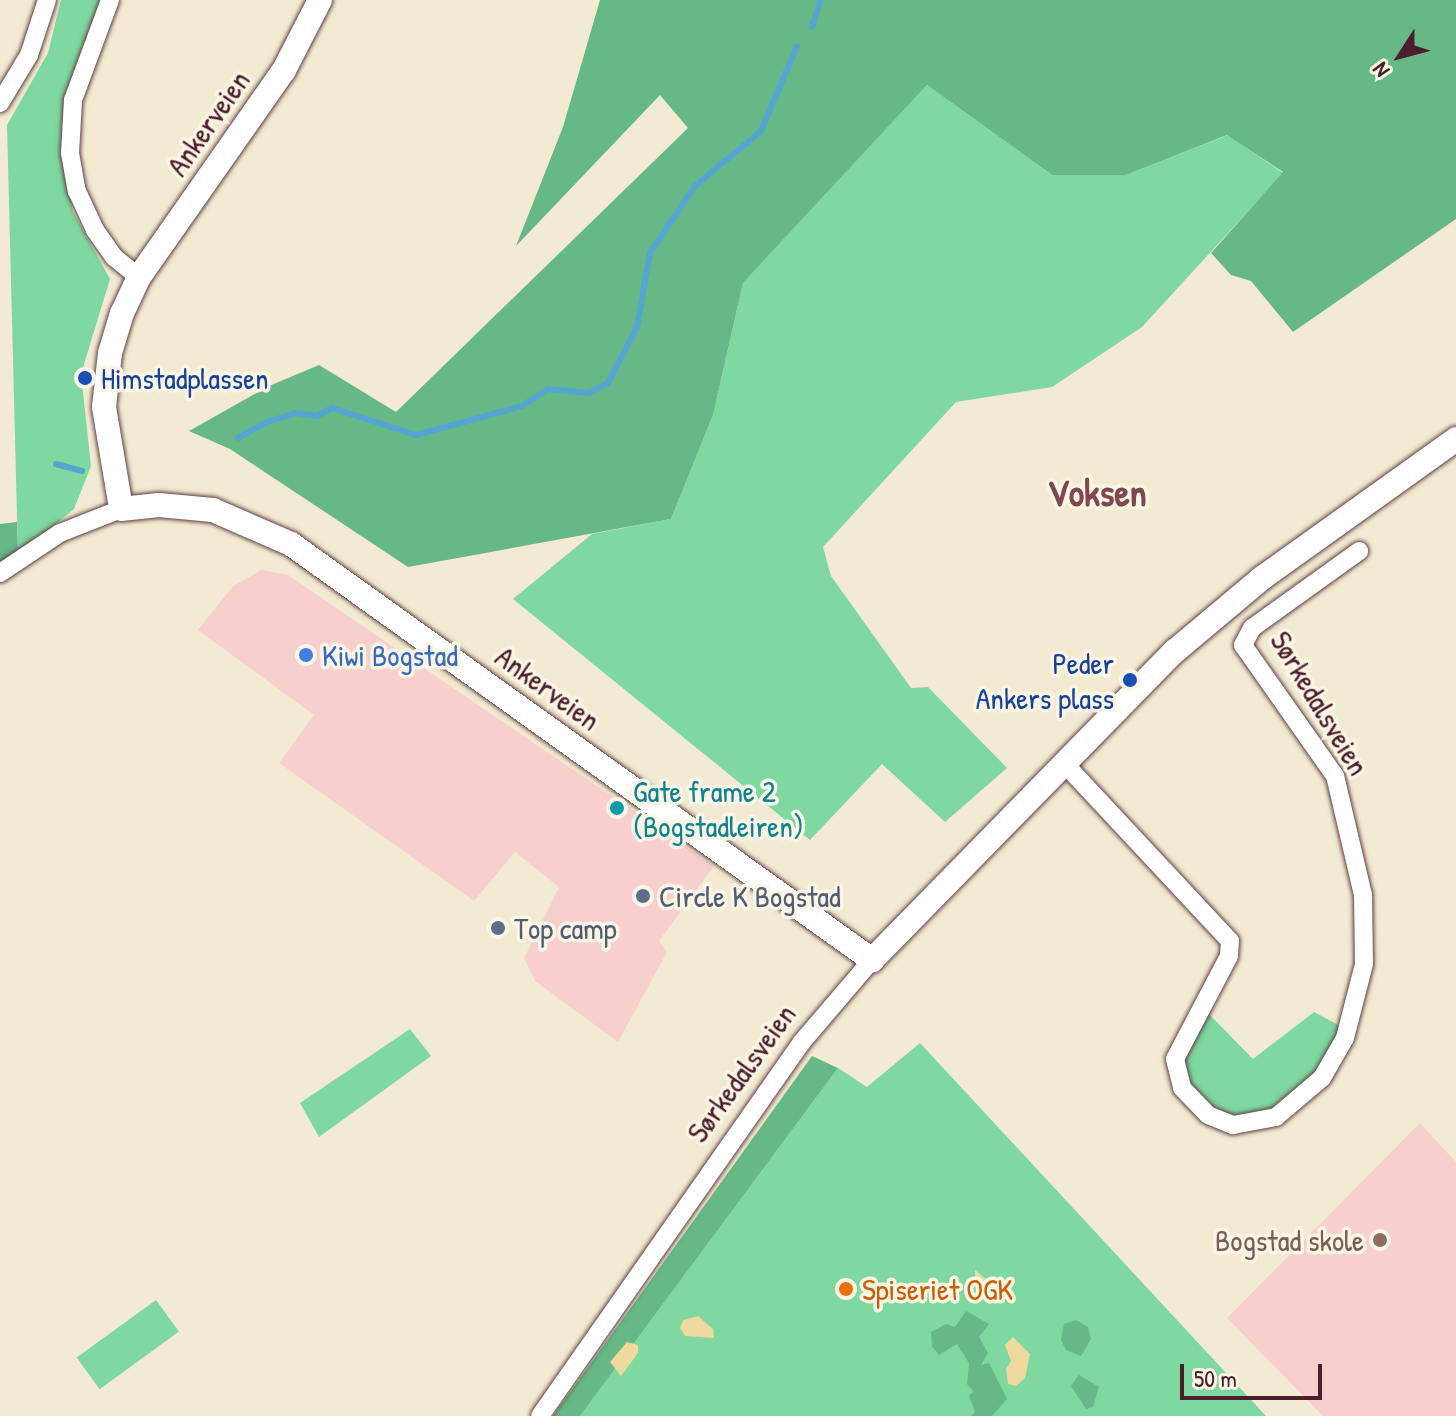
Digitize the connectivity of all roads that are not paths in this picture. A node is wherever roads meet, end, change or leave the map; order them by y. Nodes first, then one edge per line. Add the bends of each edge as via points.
1 (47, 0) edge
2 (110, 0) edge
3 (320, 0) edge
4 (0, 103) edge
5 (139, 277) junction
6 (1456, 439) edge
7 (121, 509) junction
8 (1359, 551) dead end
9 (0, 573) edge
10 (1063, 762) junction
11 (872, 960) junction
12 (540, 1416) edge

1 - 4 street via 29,55
2 - 5 street via 73,100 70,153 77,191 95,230 114,257
3 - 5 main road, Ankerveien via 270,90
5 - 7 main road, Ankerveien via 115,332 105,381 106,429
6 - 10 main road, Sørkedalsveien via 1234,600
7 - 9 street, Ankerveien via 60,533
7 - 11 main road, Ankerveien via 159,505 213,510 291,544
8 - 10 street, Sørkedalsveien via 1252,628 1243,645 1335,776 1363,895 1364,964 1345,1038 1322,1078 1276,1117 1233,1125 1208,1115 1182,1088 1175,1059 1229,956 1230,941
10 - 11 main road, Sørkedalsveien
11 - 12 street, Sørkedalsveien via 801,1043

